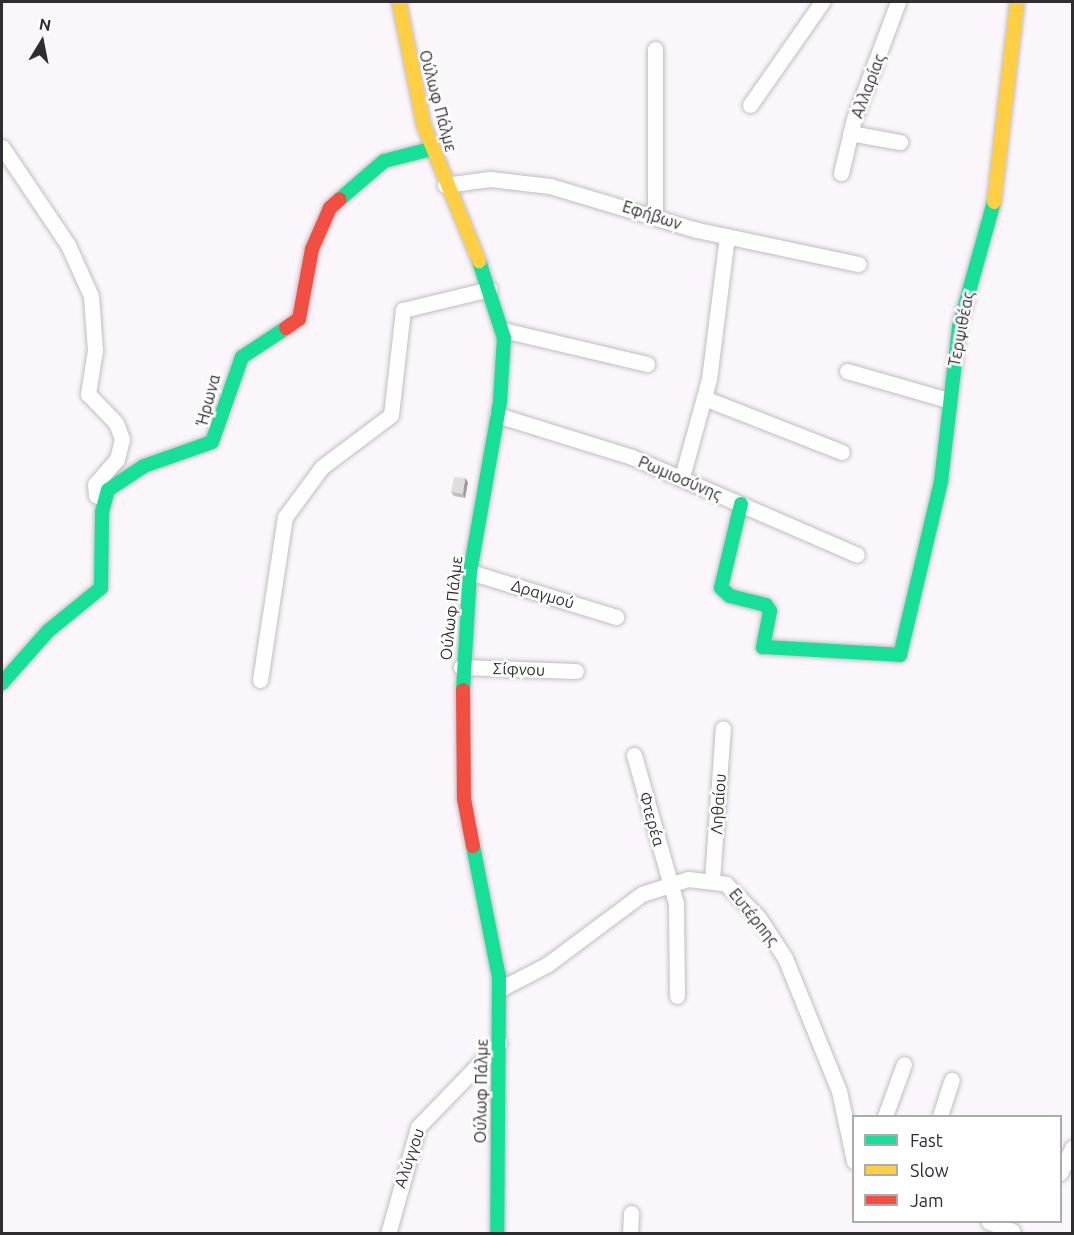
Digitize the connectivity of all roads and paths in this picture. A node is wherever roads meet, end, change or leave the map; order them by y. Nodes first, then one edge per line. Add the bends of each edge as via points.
1 (399, 2) edge
2 (822, 2) edge
3 (898, 2) edge
4 (1017, 2) edge
5 (655, 49) dead end
6 (750, 105) dead end
7 (850, 133) junction
8 (900, 142) dead end
9 (2, 147) edge
10 (431, 149) junction
11 (841, 173) dead end
12 (445, 185) junction
13 (655, 217) junction
14 (727, 236) junction
15 (858, 264) dead end
16 (490, 289) junction
17 (503, 330) junction
18 (647, 364) dead end
19 (847, 371) dead end
20 (704, 398) junction
21 (948, 399) junction
22 (497, 415) junction
23 (842, 452) dead end
24 (682, 477) junction
25 (104, 499) junction
26 (741, 504) junction
27 (857, 555) dead end
28 (470, 572) junction
29 (616, 617) dead end
30 (462, 668) junction
31 (576, 671) dead end
32 (260, 680) dead end
33 (2, 682) edge
34 (723, 728) dead end
35 (634, 755) dead end
36 (712, 880) junction
37 (671, 882) junction
38 (500, 989) junction
39 (677, 996) dead end
40 (499, 1043) junction
41 (904, 1064) dead end
42 (952, 1080) dead end
43 (885, 1115) edge
44 (940, 1115) edge
45 (1072, 1148) edge
46 (852, 1152) edge
47 (1062, 1171) edge
48 (631, 1213) dead end
49 (996, 1223) edge
50 (1014, 1228) edge
51 (388, 1233) edge
52 (497, 1233) edge
53 (630, 1233) edge

1 - 10 street, Ούλωφ Πάλμε
2 - 6 street
3 - 7 street, Αλλαρίας
4 - 21 street, Τερψιθέας via 997,191 964,307
5 - 13 street
7 - 8 street
7 - 11 street, Αλλαρίας
9 - 25 street via 68,245 92,296 95,350 88,394 116,423 122,439 117,459 94,484 96,495
10 - 12 street, Ούλωφ Πάλμε
10 - 25 street, Ήρωνα via 384,161 330,208 312,249 302,314 238,362 214,440 137,469 115,483
12 - 13 street, Εφήβων via 490,179 529,183
12 - 16 street, Ούλωφ Πάλμε
13 - 14 street, Εφήβων
14 - 15 street, Εφήβων
14 - 20 street
16 - 17 street, Ούλωφ Πάλμε
16 - 32 street via 403,310 391,415 322,466 285,516
17 - 18 street
17 - 22 street, Ούλωφ Πάλμε
19 - 21 street
20 - 23 street
20 - 24 street
21 - 26 street, Τερψιθέας via 941,481 900,655 763,648 770,611 766,605 730,596 721,588
22 - 24 street, Ρωμιοσύνης via 558,430
22 - 28 street, Ούλωφ Πάλμε
24 - 26 street, Ρωμιοσύνης
25 - 33 street via 101,588 48,631
26 - 27 street, Ρωμιοσύνης
28 - 29 street, Δραγμού
28 - 30 street, Ούλωφ Πάλμε
30 - 31 street, Σίφνου
30 - 38 street, Ούλωφ Πάλμε via 464,799
34 - 36 street, Ληθαίου
35 - 37 street, Φτερέα
36 - 37 street, Ευτέρπης
36 - 46 street, Ευτέρπης via 740,895 785,958 839,1091
37 - 38 street, Ευτέρπης via 629,901 548,964
37 - 39 street, Φτερέα via 678,914
38 - 40 street, Ούλωφ Πάλμε
40 - 51 street, Αλύγγου via 418,1127
40 - 52 street, Ούλωφ Πάλμε
41 - 43 street
42 - 44 street
45 - 47 street
48 - 53 street
49 - 50 street

